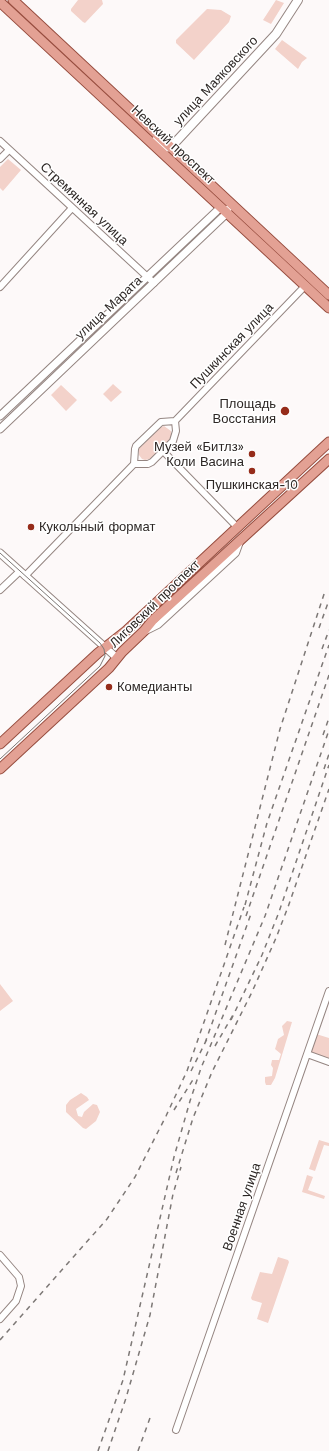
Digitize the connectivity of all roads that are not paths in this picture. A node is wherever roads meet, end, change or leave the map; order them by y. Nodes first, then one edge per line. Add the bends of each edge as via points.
1 (13, 0) edge
2 (298, 0) edge
3 (0, 2) edge
4 (140, 132) junction
5 (0, 141) edge
6 (171, 147) junction
7 (9, 150) junction
8 (0, 160) edge
9 (230, 202) junction
10 (72, 208) junction
11 (224, 210) junction
12 (148, 277) junction
13 (154, 283) junction
14 (306, 286) junction
15 (0, 287) edge
16 (329, 295) edge
17 (329, 308) edge
18 (0, 416) edge
19 (173, 422) junction
20 (1, 426) edge
21 (329, 442) edge
22 (163, 451) junction
23 (329, 459) edge
24 (135, 461) junction
25 (300, 469) junction
26 (309, 478) junction
27 (237, 527) junction
28 (0, 553) edge
29 (22, 573) junction
30 (0, 590) edge
31 (114, 653) junction
32 (0, 744) edge
33 (0, 769) edge
34 (329, 991) edge
35 (307, 1054) junction
36 (329, 1062) edge
37 (0, 1255) edge
38 (0, 1319) edge
39 (176, 1430) dead end

1 - 6 main road, Невский проспект
2 - 6 main road, улица Маяковского via 276,34
3 - 4 main road, Невский проспект
4 - 6 main road via 149,136 162,148
4 - 11 main road, Невский проспект
5 - 7 street, Стремянная улица
6 - 9 main road, Невский проспект
7 - 8 street
7 - 10 street, Стремянная улица
9 - 11 street
9 - 16 main road, Невский проспект
10 - 12 street, Стремянная улица
10 - 15 street
11 - 12 street, улица Марата
11 - 13 street, улица Марата
11 - 14 main road, Невский проспект
12 - 13 street, Стремянная улица
12 - 18 street, улица Марата
13 - 20 street, улица Марата
14 - 17 main road, Невский проспект
14 - 19 street, Пушкинская улица
18 - 20 street
19 - 22 street, Пушкинская улица via 175,436
19 - 24 street, Пушкинская улица via 161,422 136,446
21 - 25 main road, Лиговский проспект
22 - 24 street, Пушкинская улица via 148,464
22 - 27 street
23 - 26 main road, Лиговский проспект
24 - 29 street, Пушкинская улица
25 - 26 main road
25 - 27 main road, Лиговский проспект
26 - 31 main road, Лиговский проспект via 144,631
27 - 31 main road, Лиговский проспект via 115,641
28 - 29 street
29 - 30 street, Пушкинская улица
29 - 31 street
31 - 32 main road, Лиговский проспект via 98,653
31 - 33 main road, Лиговский проспект via 109,668
34 - 35 street, Военная улица
35 - 36 street
35 - 39 street, Военная улица
37 - 38 street via 16,1273 21,1286 18,1296

